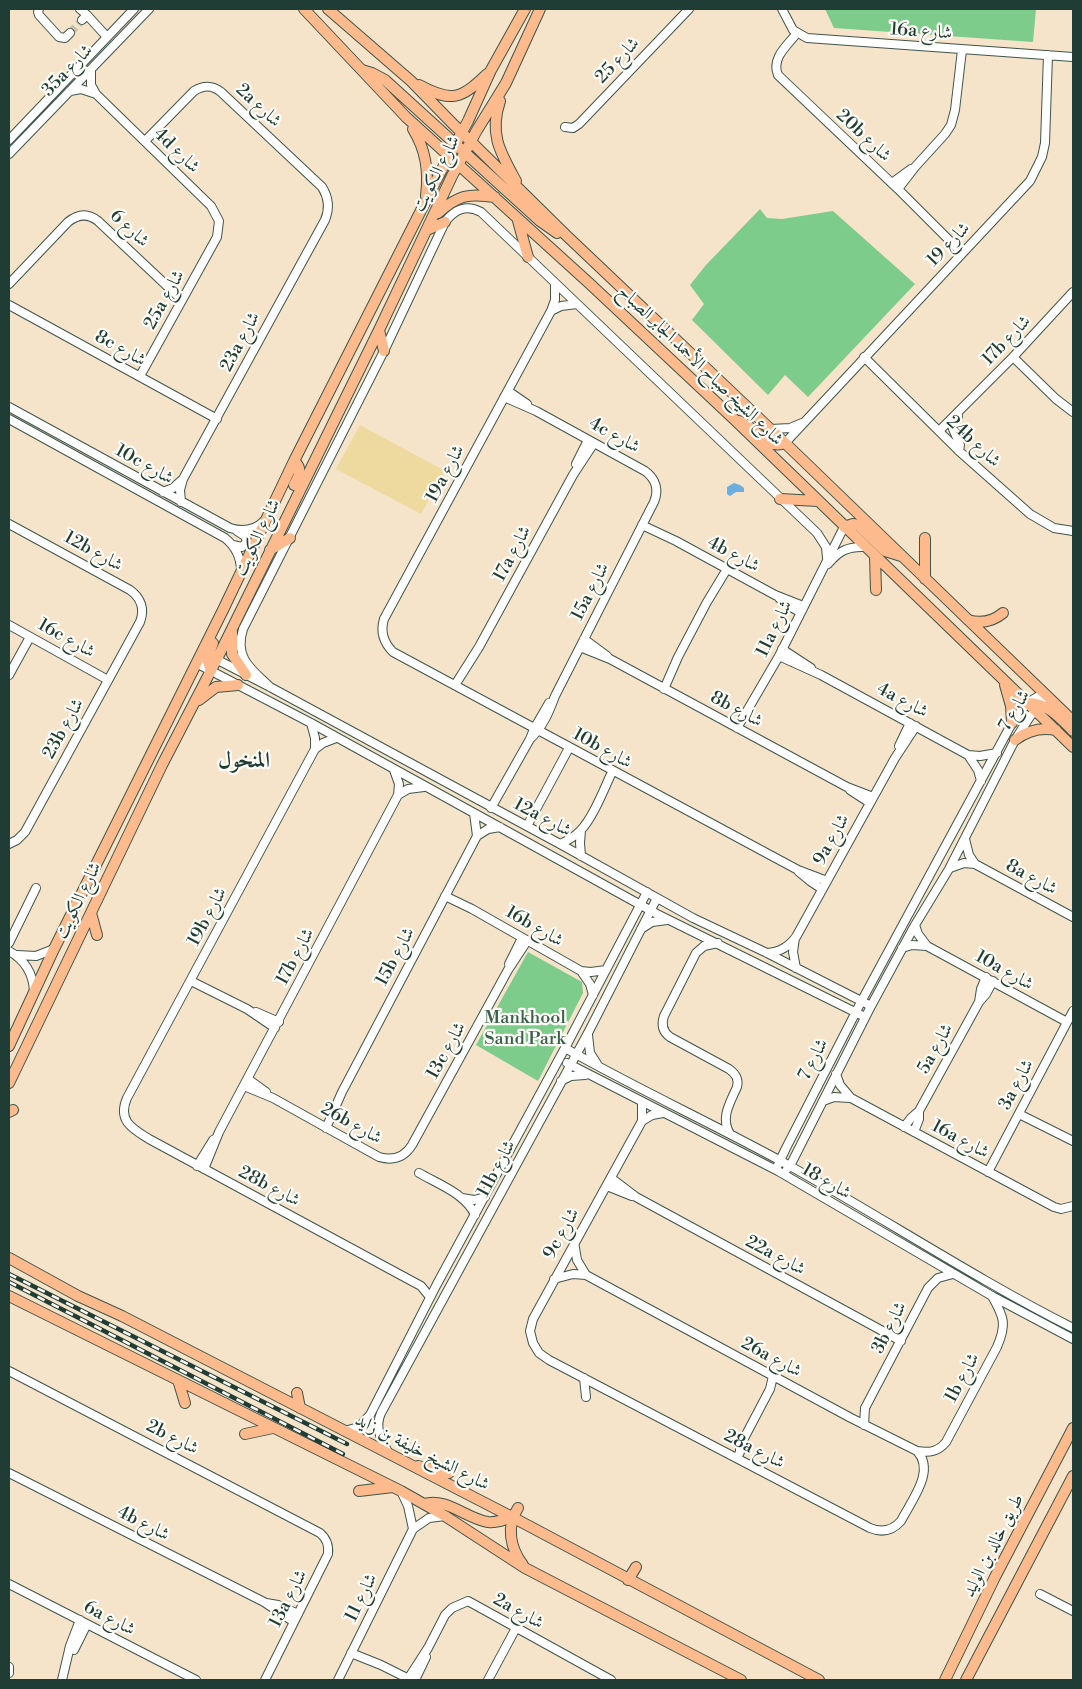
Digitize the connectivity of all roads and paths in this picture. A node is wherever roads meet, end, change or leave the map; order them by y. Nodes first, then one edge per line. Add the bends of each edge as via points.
1 (39, 9) edge
2 (80, 9) edge
3 (304, 9) edge
4 (328, 9) edge
5 (540, 9) edge
6 (689, 9) edge
7 (782, 9) edge
8 (138, 11) edge
9 (521, 12) edge
10 (540, 26) dead end
11 (530, 30) junction
12 (70, 33) dead end
13 (796, 33) junction
14 (107, 37) junction
15 (959, 50) junction
16 (1048, 55) junction
17 (1073, 57) edge
18 (91, 70) junction
19 (361, 70) junction
20 (491, 70) junction
21 (412, 81) junction
22 (506, 82) junction
23 (70, 91) junction
24 (96, 94) junction
25 (406, 117) junction
26 (565, 128) dead end
27 (462, 133) junction
28 (9, 140) edge
29 (145, 142) junction
30 (471, 142) junction
31 (455, 145) junction
32 (465, 153) junction
33 (9, 154) edge
34 (449, 156) junction
35 (459, 165) junction
36 (895, 186) junction
37 (521, 191) junction
38 (495, 197) junction
39 (424, 206) junction
40 (433, 217) junction
41 (325, 220) joint
42 (518, 220) junction
43 (445, 222) junction
44 (427, 230) junction
45 (217, 237) joint
46 (568, 237) junction
47 (962, 253) junction
48 (528, 257) junction
49 (555, 283) junction
50 (9, 284) edge
51 (1073, 292) edge
52 (182, 300) junction
53 (577, 304) junction
54 (9, 305) edge
55 (551, 312) junction
56 (379, 330) junction
57 (384, 351) junction
58 (864, 357) junction
59 (1013, 357) junction
60 (140, 376) junction
61 (506, 394) junction
62 (9, 408) edge
63 (961, 410) junction
64 (1073, 412) edge
65 (9, 419) edge
66 (217, 419) junction
67 (734, 419) junction
68 (802, 423) junction
69 (771, 429) junction
70 (939, 431) junction
71 (591, 441) junction
72 (785, 443) junction
73 (959, 451) junction
74 (294, 461) junction
75 (183, 479) junction
76 (162, 492) junction
77 (780, 499) junction
78 (818, 501) junction
79 (181, 502) junction
80 (654, 502) joint
81 (266, 520) junction
82 (644, 523) junction
83 (9, 524) edge
84 (844, 527) junction
85 (236, 530) junction
86 (1073, 531) edge
87 (290, 538) junction
88 (924, 538) dead end
89 (275, 539) junction
90 (233, 545) junction
91 (864, 546) junction
92 (270, 550) junction
93 (902, 556) junction
94 (875, 557) junction
95 (827, 558) junction
96 (725, 568) junction
97 (820, 573) junction
98 (240, 574) junction
99 (925, 579) junction
100 (876, 590) dead end
101 (802, 609) junction
102 (1003, 614) dead end
103 (967, 620) junction
104 (140, 622) joint
105 (9, 624) edge
106 (232, 628) junction
107 (30, 636) junction
108 (582, 643) junction
109 (393, 652) joint
110 (781, 653) junction
111 (209, 656) junction
112 (196, 663) junction
113 (211, 670) junction
114 (246, 674) junction
115 (9, 675) edge
116 (108, 680) junction
117 (1004, 682) junction
118 (238, 685) junction
119 (458, 686) junction
120 (270, 687) junction
121 (661, 687) junction
122 (1044, 692) junction
123 (1034, 706) junction
124 (191, 708) junction
125 (1073, 721) edge
126 (311, 723) junction
127 (1012, 723) junction
128 (913, 724) junction
129 (536, 730) junction
130 (740, 730) junction
131 (1056, 730) junction
132 (1073, 731) edge
133 (336, 738) junction
134 (1015, 740) junction
135 (1073, 747) edge
136 (569, 748) junction
137 (315, 749) junction
138 (997, 753) junction
139 (968, 755) junction
140 (394, 770) junction
141 (615, 773) junction
142 (981, 781) junction
143 (424, 787) junction
144 (398, 795) junction
145 (872, 800) junction
146 (491, 808) junction
147 (474, 813) junction
148 (527, 826) junction
149 (500, 827) junction
150 (582, 830) junction
151 (477, 836) junction
152 (964, 840) junction
153 (9, 844) edge
154 (560, 844) junction
155 (581, 856) junction
156 (975, 864) junction
157 (949, 869) junction
158 (798, 870) junction
159 (827, 881) junction
160 (36, 888) dead end
161 (822, 889) junction
162 (647, 892) junction
163 (447, 894) junction
164 (626, 897) junction
165 (657, 898) junction
166 (640, 905) junction
167 (650, 910) junction
168 (91, 912) junction
169 (1073, 917) edge
170 (632, 919) junction
171 (668, 920) junction
172 (915, 925) junction
173 (640, 930) junction
174 (97, 936) dead end
175 (796, 937) junction
176 (524, 939) junction
177 (9, 943) edge
178 (718, 943) junction
179 (927, 946) junction
180 (902, 948) junction
181 (54, 949) junction
182 (12, 953) edge
183 (767, 953) junction
184 (796, 968) junction
185 (606, 970) junction
186 (581, 971) junction
187 (193, 978) junction
188 (990, 979) junction
189 (871, 986) junction
190 (34, 991) junction
191 (846, 994) junction
192 (593, 995) junction
193 (862, 1002) junction
194 (839, 1004) junction
195 (871, 1006) junction
196 (1073, 1011) edge
197 (856, 1012) junction
198 (865, 1017) junction
199 (1067, 1022) junction
200 (277, 1025) junction
201 (847, 1029) junction
202 (588, 1034) junction
203 (9, 1046) edge
204 (565, 1048) junction
205 (576, 1054) junction
206 (559, 1059) junction
207 (570, 1065) junction
208 (600, 1068) junction
209 (836, 1074) junction
210 (588, 1075) junction
211 (561, 1081) junction
212 (9, 1083) edge
213 (246, 1083) junction
214 (127, 1098) joint
215 (851, 1098) junction
216 (823, 1101) junction
217 (642, 1102) junction
218 (920, 1111) junction
219 (663, 1113) junction
220 (1019, 1114) junction
221 (642, 1121) junction
222 (324, 1126) junction
223 (904, 1127) junction
224 (914, 1132) junction
225 (731, 1135) junction
226 (1073, 1141) edge
227 (412, 1145) joint
228 (780, 1160) junction
229 (790, 1166) junction
230 (200, 1167) junction
231 (780, 1172) junction
232 (988, 1172) junction
233 (419, 1173) dead end
234 (611, 1178) junction
235 (607, 1186) junction
236 (485, 1197) junction
237 (636, 1197) junction
238 (462, 1198) junction
239 (1073, 1206) edge
240 (475, 1215) junction
241 (574, 1242) junction
242 (9, 1258) edge
243 (953, 1274) junction
244 (586, 1275) junction
245 (554, 1279) junction
246 (436, 1284) junction
247 (421, 1286) junction
248 (9, 1296) edge
249 (992, 1296) junction
250 (430, 1297) junction
251 (1073, 1328) edge
252 (1073, 1339) edge
253 (900, 1341) junction
254 (549, 1360) joint
255 (9, 1371) edge
256 (776, 1377) junction
257 (584, 1378) junction
258 (178, 1380) junction
259 (297, 1393) dead end
260 (586, 1397) dead end
261 (185, 1403) dead end
262 (300, 1408) junction
263 (865, 1408) junction
264 (851, 1418) junction
265 (864, 1425) junction
266 (273, 1428) junction
267 (1073, 1428) edge
268 (344, 1431) junction
269 (246, 1434) dead end
270 (917, 1451) junction
271 (390, 1454) junction
272 (734, 1457) junction
273 (413, 1466) junction
274 (9, 1473) edge
275 (449, 1473) dead end
276 (1073, 1476) edge
277 (397, 1489) junction
278 (1070, 1489) edge
279 (359, 1491) dead end
280 (424, 1504) junction
281 (518, 1508) dead end
282 (445, 1516) junction
283 (512, 1517) junction
284 (413, 1530) junction
285 (320, 1533) joint
286 (636, 1567) dead end
287 (525, 1568) junction
288 (628, 1580) junction
289 (9, 1584) edge
290 (1040, 1594) dead end
291 (264, 1602) junction
292 (1073, 1611) edge
293 (298, 1614) junction
294 (83, 1622) junction
295 (294, 1622) junction
296 (516, 1628) junction
297 (353, 1651) junction
298 (9, 1667) edge
299 (950, 1670) junction
300 (9, 1673) edge
301 (62, 1680) edge
302 (196, 1680) edge
303 (265, 1680) edge
304 (338, 1680) edge
305 (411, 1680) edge
306 (488, 1680) edge
307 (611, 1680) edge
308 (741, 1680) edge
309 (819, 1680) edge
310 (939, 1680) edge
311 (945, 1680) edge
312 (966, 1680) edge

1 - 12 street via 39,15 59,37 65,38
2 - 14 street via 84,18
3 - 19 main road, شارع الشيخ صباح الأحمد الجابر الصباح
4 - 21 main road, شارع الشيخ صباح الأحمد الجابر الصباح
5 - 11 main road, شارع الكويت
6 - 26 street, شارع 25 via 580,124
7 - 13 street
8 - 14 street, 35a شارع
8 - 18 street, 35a شارع
9 - 20 main road, شارع الكويت
10 - 11 main road
11 - 22 main road, شارع الكويت
13 - 15 street, 16a شارع via 812,39
13 - 36 street, 20b شارع via 778,57 778,75
14 - 28 street, 35a شارع
15 - 16 street, 16a شارع
15 - 36 street via 951,125
16 - 17 street, 16a شارع
16 - 47 street, شارع 19 via 1045,144 1036,170 1021,192
18 - 23 street, 35a شارع
18 - 24 street via 90,80
19 - 25 main road, شارع الشيخ صباح الأحمد الجابر الصباح
19 - 31 main road via 385,80
20 - 21 main road via 469,90 455,96 440,95
20 - 27 main road, شارع الكويت
21 - 27 main road, شارع الشيخ صباح الأحمد الجابر الصباح
22 - 30 main road, شارع الكويت
22 - 37 main road via 497,110 495,134 500,151
23 - 24 street
23 - 33 street, 35a شارع
24 - 29 street, 4d شارع
25 - 34 main road, شارع الشيخ صباح الأحمد الجابر الصباح
25 - 39 main road via 425,154 427,181
27 - 30 main road, شارع الشيخ صباح الأحمد الجابر الصباح
27 - 31 main road, شارع الكويت
29 - 41 street, 2a شارع via 194,91 205,86 216,88 322,187 328,200
29 - 45 street, 4d شارع via 214,210 219,226
30 - 32 main road, شارع الكويت
30 - 37 main road, شارع الشيخ صباح الأحمد الجابر الصباح
31 - 32 main road
31 - 34 main road, شارع الكويت
32 - 35 main road, شارع الكويت
32 - 46 main road via 540,221
34 - 35 main road, شارع الشيخ صباح الأحمد الجابر الصباح
34 - 39 main road, شارع الكويت
35 - 38 main road, شارع الشيخ صباح الأحمد الجابر الصباح
35 - 40 main road, شارع الكويت
36 - 47 street, 20b شارع
37 - 46 main road, شارع الشيخ صباح الأحمد الجابر الصباح
38 - 40 main road via 475,194 462,197
38 - 42 main road, شارع الشيخ صباح الأحمد الجابر الصباح
39 - 74 main road, شارع الكويت
40 - 44 main road, شارع الكويت
41 - 66 street, 23a شارع
42 - 48 main road
42 - 67 main road, شارع الشيخ صباح الأحمد الجابر الصباح
43 - 44 main road
43 - 48 street via 459,209 475,209
43 - 57 street
44 - 56 main road, شارع الكويت
45 - 52 street, 25a شارع
46 - 69 main road, شارع الشيخ صباح الأحمد الجابر الصباح
47 - 58 street, شارع 19
48 - 49 street
49 - 53 street
49 - 55 street, 19a شارع
50 - 52 street, شارع 6 via 68,222 83,215 98,221
51 - 59 street, 17b شارع
52 - 60 street, 25a شارع
53 - 55 street via 561,306
53 - 77 street
54 - 60 street, 8c شارع
55 - 61 street, 19a شارع
56 - 57 main road
56 - 89 main road, شارع الكويت
57 - 87 street
58 - 68 street, شارع 19
58 - 70 street, 24b شارع
59 - 63 street, 17b شارع
59 - 64 street
60 - 66 street, 8c شارع
61 - 71 street, 4c شارع
61 - 109 street, 19a شارع via 384,619 384,638
62 - 76 street, 10c شارع
63 - 70 street, 17b شارع
63 - 73 street, 17b شارع via 953,429 960,445
65 - 90 street, 10c شارع
66 - 75 street, 23a شارع
67 - 72 main road via 748,424 773,445
67 - 78 main road, شارع الشيخ صباح الأحمد الجابر الصباح
68 - 69 street via 784,430
68 - 72 street, شارع 19
69 - 72 main road, شارع الشيخ صباح الأحمد الجابر الصباح
70 - 73 street, 24b شارع
71 - 80 street, 4c شارع via 649,474 656,487
71 - 119 street, 17a شارع via 576,462 573,475
72 - 93 main road, شارع الشيخ صباح الأحمد الجابر الصباح
73 - 86 street, 24b شارع via 1038,519 1054,528
74 - 81 main road, شارع الكويت
74 - 89 main road via 300,472 276,525
75 - 76 street, 23a شارع
75 - 79 street, 23a شارع
76 - 79 street, 10c شارع
77 - 78 main road
77 - 95 street via 820,537 826,547
78 - 84 main road, شارع الشيخ صباح الأحمد الجابر الصباح
79 - 85 street, 10c شارع
80 - 82 street, 15a شارع
81 - 85 street via 249,530
81 - 98 main road, شارع الكويت
82 - 96 street, 4b شارع
82 - 108 street, 15a شارع
83 - 104 street, 12b شارع via 130,590 142,605
84 - 91 main road, شارع الشيخ صباح الأحمد الجابر الصباح
84 - 93 main road via 858,525 885,551
84 - 95 street, 11a شارع
85 - 90 street via 246,536 247,542 242,547
87 - 92 main road
87 - 120 street via 240,637 244,660
88 - 99 main road
89 - 92 main road, شارع الكويت
90 - 98 street via 239,557
91 - 94 main road, شارع الشيخ صباح الأحمد الجابر الصباح
91 - 97 street, 11a شارع via 843,550
92 - 106 main road, شارع الكويت
93 - 99 main road, شارع الشيخ صباح الأحمد الجابر الصباح
94 - 100 main road
94 - 117 main road, شارع الشيخ صباح الأحمد الجابر الصباح
95 - 97 street, 11a شارع
96 - 101 street, 4b شارع
96 - 121 street
97 - 101 street, 11a شارع
98 - 111 main road, شارع الكويت via 223,610 221,626
99 - 103 main road, شارع الشيخ صباح الأحمد الجابر الصباح
101 - 110 street, 11a شارع
102 - 103 main road via 987,622
103 - 122 main road, شارع الشيخ صباح الأحمد الجابر الصباح
104 - 116 street, 23b شارع
105 - 107 street, 16c شارع
106 - 111 main road, شارع الكويت
106 - 114 main road via 232,654
107 - 115 street
107 - 116 street, 16c شارع
108 - 121 street, 8b شارع
108 - 129 street, 15a شارع via 547,716
109 - 119 street, 10b شارع
110 - 128 street, 4a شارع
110 - 130 street, 11a شارع via 748,708
111 - 112 main road, شارع الكويت
111 - 113 main road, شارع الكويت
111 - 114 street, 12a شارع
112 - 113 street, 12a شارع
112 - 181 main road, شارع الكويت
113 - 118 street, 12a شارع
113 - 124 main road, شارع الكويت
114 - 120 street, 12a شارع
116 - 153 street, 23b شارع via 25,832
117 - 123 main road, شارع الشيخ صباح الأحمد الجابر الصباح
117 - 127 main road
118 - 124 main road via 216,687
118 - 126 street, 12a شارع
119 - 129 street, 10b شارع
120 - 146 street, 12a شارع
121 - 130 street, 8b شارع
122 - 123 street, شارع 7
122 - 123 street, شارع 7
122 - 125 main road, شارع الشيخ صباح الأحمد الجابر الصباح
123 - 127 street, شارع 7
123 - 131 main road, شارع الشيخ صباح الأحمد الجابر الصباح
123 - 132 main road via 1055,714
123 - 134 street, شارع 7
124 - 168 main road, شارع الكويت
126 - 133 street, 12a شارع
126 - 137 street
127 - 138 street, شارع 7
128 - 139 street, 4a شارع
128 - 145 street, 9a شارع via 899,744
129 - 136 street, 10b شارع
129 - 146 street, 15a شارع
130 - 145 street, 8b شارع via 847,787 857,796
131 - 134 main road via 1036,730
131 - 135 main road, شارع الشيخ صباح الأحمد الجابر الصباح
133 - 137 street
133 - 140 street, 12a شارع
134 - 152 street, شارع 7
136 - 141 street, 10b شارع
136 - 148 street
137 - 187 street, 19b شارع
138 - 139 street
138 - 142 street, شارع 7
139 - 142 street
140 - 143 street, 12a شارع
140 - 144 street via 398,779
141 - 150 street
141 - 158 street, 10b شارع
142 - 189 street, شارع 7
143 - 144 street via 408,789
143 - 147 street, 12a شارع
144 - 200 street, 17b شارع
145 - 159 street, 9a شارع
146 - 148 street, 12a شارع
147 - 149 street, 12a شارع
147 - 151 street
148 - 154 street, 12a شارع
149 - 151 street
149 - 164 street, 12a شارع
150 - 154 street
150 - 155 street
151 - 163 street, 15b شارع
152 - 156 street via 968,855
152 - 157 street, شارع 7
154 - 155 street, 12a شارع
155 - 162 street, 12a شارع
156 - 157 street via 964,863
156 - 169 street, 8a شارع
157 - 172 street, شارع 7
158 - 159 street, 10b شارع
158 - 161 street, 10b شارع
159 - 161 street, 9a شارع
160 - 177 street
161 - 175 street, 9a شارع
162 - 165 street, 12a شارع
162 - 166 street, 11b شارع
163 - 176 street, 16b شارع
163 - 222 street, 15b شارع
164 - 166 street, 12a شارع
164 - 170 street
165 - 167 street, 11b شارع
165 - 183 street, 12a شارع
166 - 167 street, 12a شارع
166 - 170 street, 11b شارع
167 - 171 street, 12a شارع
167 - 173 street, 11b شارع
168 - 174 main road
168 - 212 main road, شارع الكويت
170 - 185 street, 11b شارع
171 - 173 street via 652,922
171 - 178 street, 12a شارع
172 - 179 street
172 - 180 street, شارع 7
173 - 202 street, 11b شارع
175 - 183 street, 9a شارع via 787,947
175 - 184 street, 9a شارع via 792,952
176 - 186 street, 16b شارع
176 - 227 street, 13c شارع
178 - 194 street, 12a شارع
178 - 225 street via 704,946 693,957 662,1026 670,1037 736,1075 738,1083 725,1117
179 - 180 street via 917,944
179 - 188 street, 10a شارع
180 - 195 street, شارع 7
181 - 182 street via 36,956
181 - 190 main road, شارع الكويت
182 - 190 street via 31,973
183 - 184 street, 12a شارع
184 - 191 street, 12a شارع
185 - 186 street
185 - 192 street, 11b شارع
186 - 192 street
187 - 200 street
187 - 214 street, 19b شارع
188 - 199 street, 10a شارع
188 - 218 street, 5a شارع via 986,994
189 - 191 street
189 - 193 street, شارع 7
190 - 203 main road, شارع الكويت
191 - 193 street, 12a شارع
192 - 204 street, 11b شارع
193 - 195 street, 12a شارع
193 - 197 street, شارع 7
194 - 197 street, 12a شارع
194 - 201 street via 846,1017
195 - 198 street, شارع 7
196 - 199 street, 3a شارع
197 - 198 street, 12a شارع
197 - 201 street, شارع 7
198 - 209 street, شارع 7
199 - 220 street, 3a شارع
200 - 213 street, 17b شارع
201 - 228 street, شارع 7
202 - 205 street, 11b شارع
202 - 208 street via 590,1053
204 - 205 street, شارع 18
204 - 206 street, 11b شارع
205 - 207 street, 11b شارع
205 - 208 street, شارع 18
206 - 207 street, شارع 18
206 - 236 street, 11b شارع
207 - 210 street, شارع 18
207 - 211 street, 11b شارع
208 - 225 street, شارع 18
209 - 215 street, 16a شارع via 843,1090
209 - 216 street, شارع 7
210 - 211 street via 576,1075
210 - 217 street, شارع 18
211 - 271 street, 11b شارع via 378,1419 378,1432
213 - 222 street, 26b شارع
213 - 230 street, 17b شارع
214 - 230 street, 28b شارع via 125,1117 132,1128
215 - 216 street via 834,1097
215 - 223 street, 16a شارع
216 - 229 street, شارع 7
217 - 219 street, شارع 18
217 - 221 street, 9c شارع
218 - 223 street, 5a شارع
218 - 224 street, 5a شارع
219 - 221 street
219 - 231 street, شارع 18
220 - 226 street
220 - 232 street, 3a شارع
221 - 234 street, 9c شارع
222 - 227 street, 26b شارع via 386,1159 404,1155
223 - 224 street, 16a شارع
224 - 232 street, 16a شارع
225 - 228 street, شارع 18
228 - 229 street, شارع 18
228 - 231 street, شارع 7
229 - 231 street, شارع 7
229 - 251 street, شارع 18 via 1022,1302
230 - 247 street, 28b شارع
231 - 243 street, شارع 18
232 - 239 street, 16a شارع via 1054,1207
233 - 238 street
234 - 235 street, 9c شارع
234 - 237 street, 22a شارع
235 - 237 street, 22a شارع
235 - 241 street, 9c شارع
236 - 238 street via 474,1200
236 - 240 street, 11b شارع
237 - 253 street, 22a شارع
238 - 240 street
240 - 246 street, 11b شارع
241 - 244 street via 577,1260
241 - 245 street, 9c شارع
242 - 262 main road, شارع الشيخ خليفة بن زايد
243 - 249 street, شارع 18
243 - 253 street, 3b شارع via 938,1278 931,1284
244 - 245 street via 573,1274
244 - 256 street, 26a شارع
245 - 254 street, 9c شارع via 530,1331 535,1348
246 - 247 street
246 - 250 street, 11b شارع
247 - 250 street, 28b شارع
248 - 258 main road
249 - 252 street, شارع 18
249 - 270 street, 1b شارع via 1004,1320 997,1347 946,1442 936,1451
250 - 268 street, 11b شارع via 370,1415 359,1427
253 - 263 street, 3b شارع
254 - 257 street, 28a شارع
255 - 285 street, 2b شارع
256 - 264 street, 26a شارع
256 - 272 street via 740,1446 735,1449
257 - 260 street
257 - 272 street, 28a شارع
258 - 261 main road
258 - 266 main road
259 - 262 main road
262 - 268 main road, شارع الشيخ خليفة بن زايد
263 - 264 street, 3b شارع
263 - 265 street, 3b شارع
264 - 265 street, 26a شارع
265 - 270 street, 26a شارع
266 - 269 main road
266 - 277 main road
267 - 299 main road, طريق خالد بن الوليد
268 - 271 main road, شارع الشيخ خليفة بن زايد
270 - 272 street, 28a شارع via 924,1460 923,1478 901,1521 891,1529 880,1531
271 - 273 main road, شارع الشيخ خليفة بن زايد
273 - 275 main road
273 - 283 main road, شارع الشيخ خليفة بن زايد
274 - 291 street, 4b شارع
276 - 278 main road, طريق خالد بن الوليد
277 - 279 main road
277 - 280 main road
277 - 284 street via 408,1506
278 - 312 main road, طريق خالد بن الوليد
280 - 282 main road
280 - 283 main road via 438,1503 488,1522
281 - 283 main road
282 - 284 street via 429,1518
282 - 287 main road
283 - 287 main road via 512,1544
283 - 288 main road, شارع الشيخ خليفة بن زايد
284 - 297 street, شارع 11
285 - 293 street, 13a شارع via 328,1542 328,1554
286 - 288 main road
287 - 308 main road
288 - 309 main road, شارع الشيخ خليفة بن زايد
289 - 294 street, 6a شارع
290 - 292 street
291 - 293 street, 4b شارع
291 - 295 street, 4b شارع
293 - 295 street, 13a شارع
294 - 301 street via 70,1646
294 - 302 street, 6a شارع
295 - 303 street, 13a شارع
296 - 305 street, 2a شارع via 468,1601 448,1611
296 - 306 street
296 - 307 street, 2a شارع
297 - 304 street, شارع 11
297 - 305 street
298 - 300 street
299 - 310 main road
299 - 311 main road, طريق خالد بن الوليد

